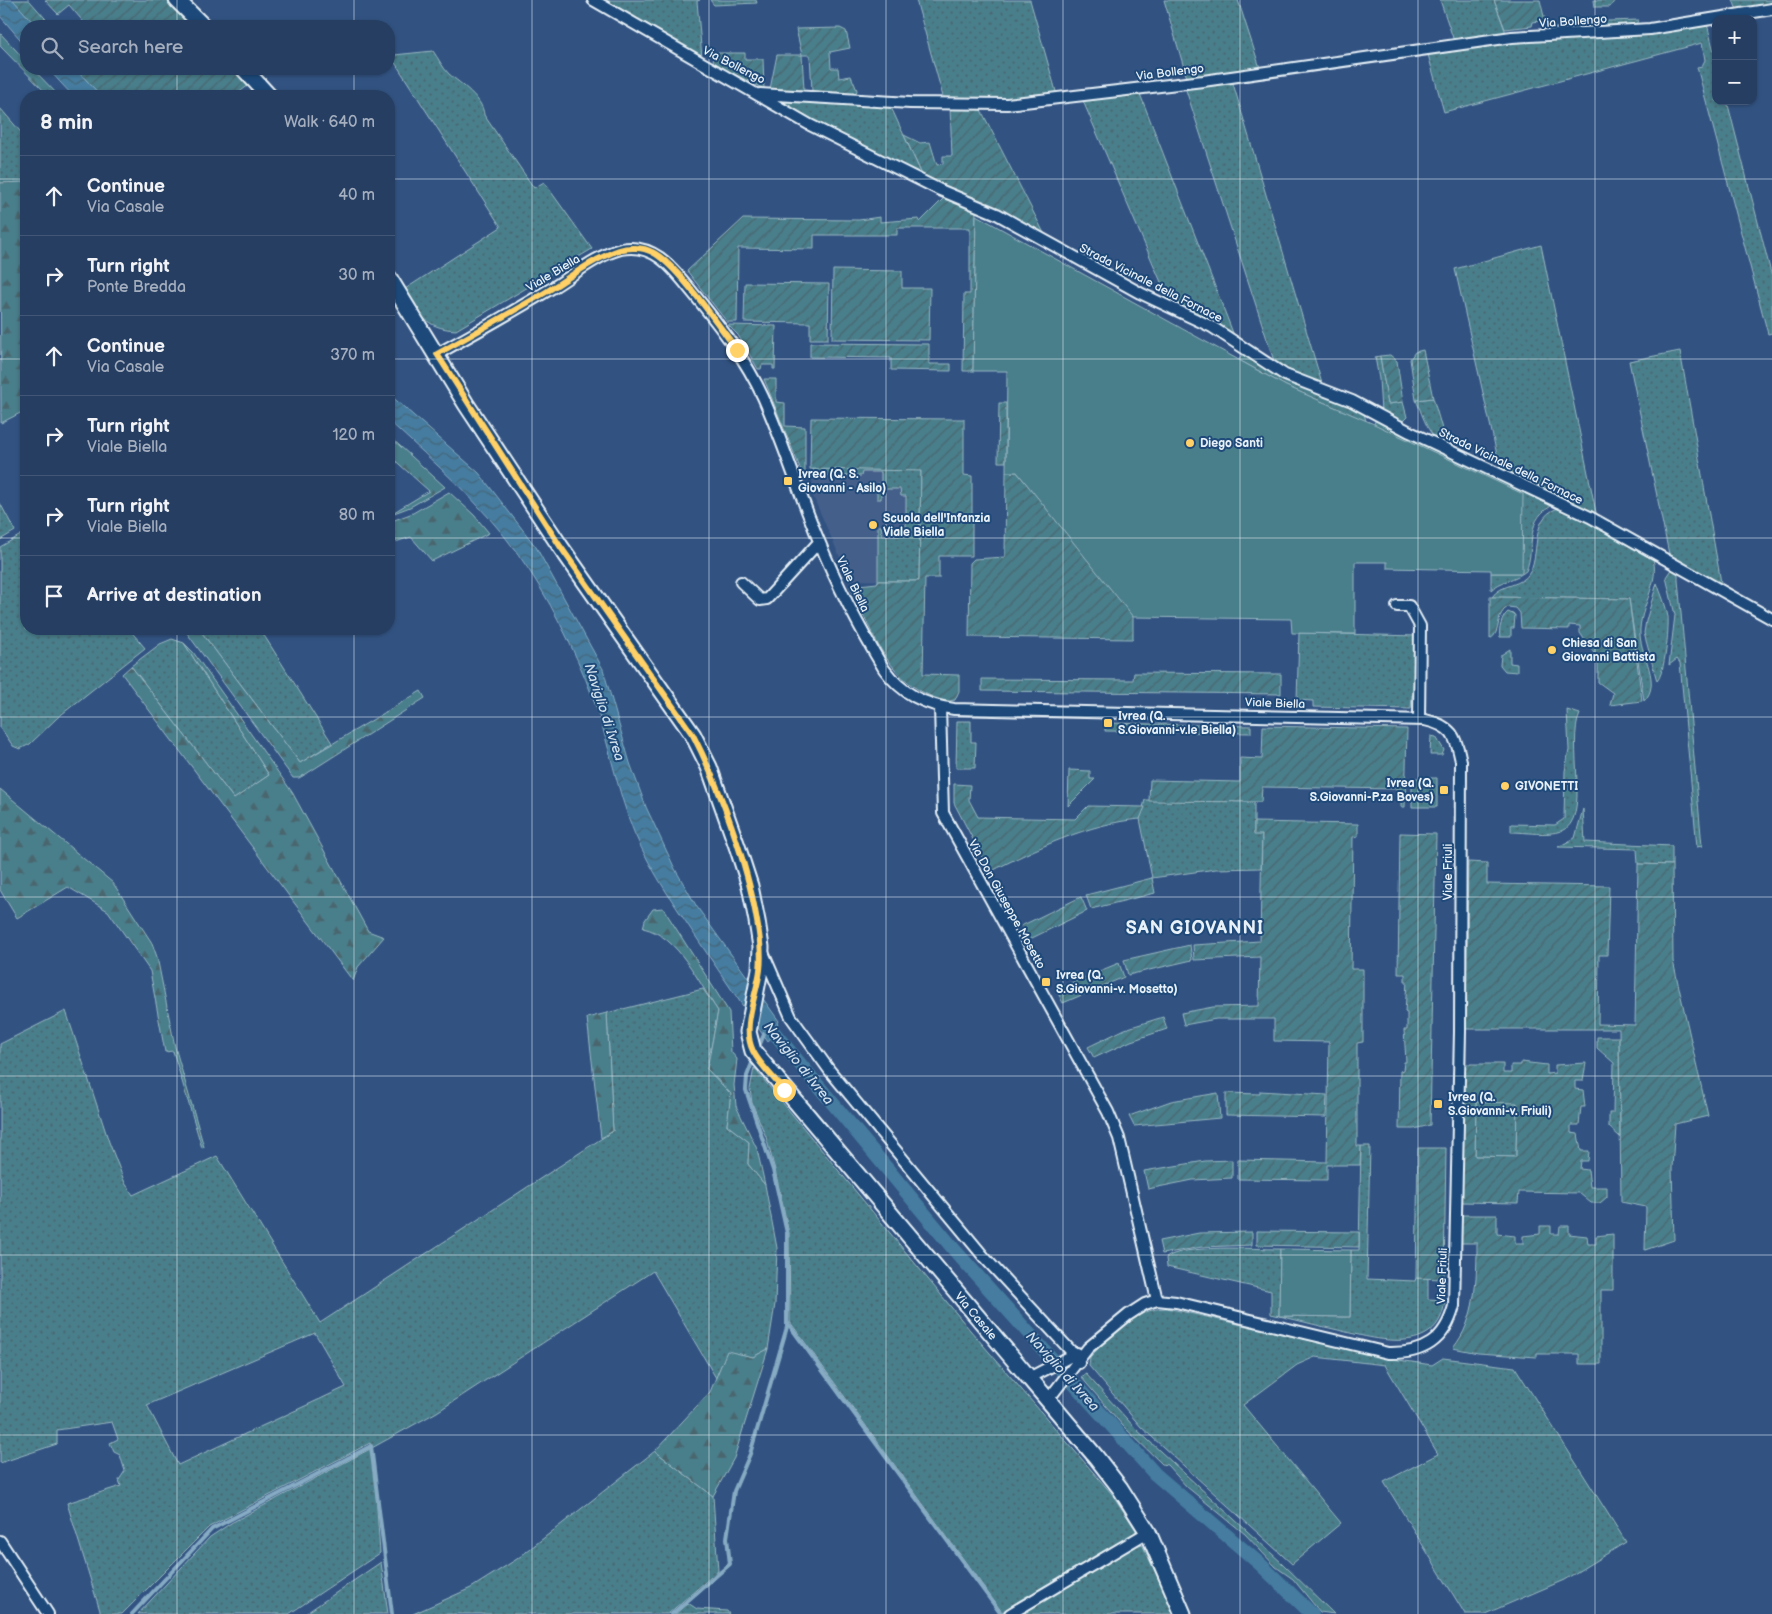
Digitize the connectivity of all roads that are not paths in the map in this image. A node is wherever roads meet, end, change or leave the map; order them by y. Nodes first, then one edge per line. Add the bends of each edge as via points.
1 (177, 0) edge
2 (593, 0) edge
3 (1772, 9) edge
4 (197, 20) edge
5 (250, 75) edge
6 (263, 90) edge
7 (758, 94) junction
8 (395, 288) edge
9 (437, 354) junction
10 (819, 542) junction
11 (741, 582) dead end
12 (1397, 606) dead end
13 (1772, 619) edge
14 (940, 707) junction
15 (1418, 720) junction
16 (1461, 834) joint
17 (761, 947) junction
18 (1157, 1300) junction
19 (1075, 1359) junction
20 (1029, 1378) junction
21 (1053, 1394) junction
22 (1148, 1532) junction
23 (0, 1541) edge
24 (48, 1614) edge
25 (1010, 1614) edge
26 (1182, 1614) edge

1 - 4 main road
2 - 7 street, Via Bollengo
3 - 7 street, Via Bollengo via 1650,29 1512,37 1203,81 1007,104 910,103
5 - 6 main road
7 - 13 street, Strada Vicinale della Fornace via 810,125 940,190 996,214 1140,293 1212,327 1285,375 1352,401 1590,518
8 - 9 main road
9 - 10 street, Viale Biella via 600,259 620,250 638,248 652,252 665,260 718,324 751,374 779,435
9 - 17 main road via 560,546 693,735 710,767 750,886
10 - 11 street via 767,599 760,600
10 - 14 street, Viale Biella via 870,646 893,681 926,704
12 - 15 street via 1408,606 1420,626
14 - 15 street, Viale Biella
14 - 18 street, Via Don Giuseppe Mosetto via 943,813 1108,1112 1119,1138
15 - 16 street, Viale Biella via 1436,722 1457,740 1461,761
16 - 18 street, Viale Friuli via 1454,1306 1450,1323 1424,1348 1406,1354 1388,1353
17 - 19 street via 791,1017 815,1051 984,1257
17 - 20 main road, Via Casale via 748,1032 753,1051
18 - 19 street via 1135,1309
19 - 20 street
19 - 21 street
20 - 21 main road, Via Casale
21 - 22 main road, Via Casale
22 - 25 street
22 - 26 main road, Via Casale
23 - 24 street

